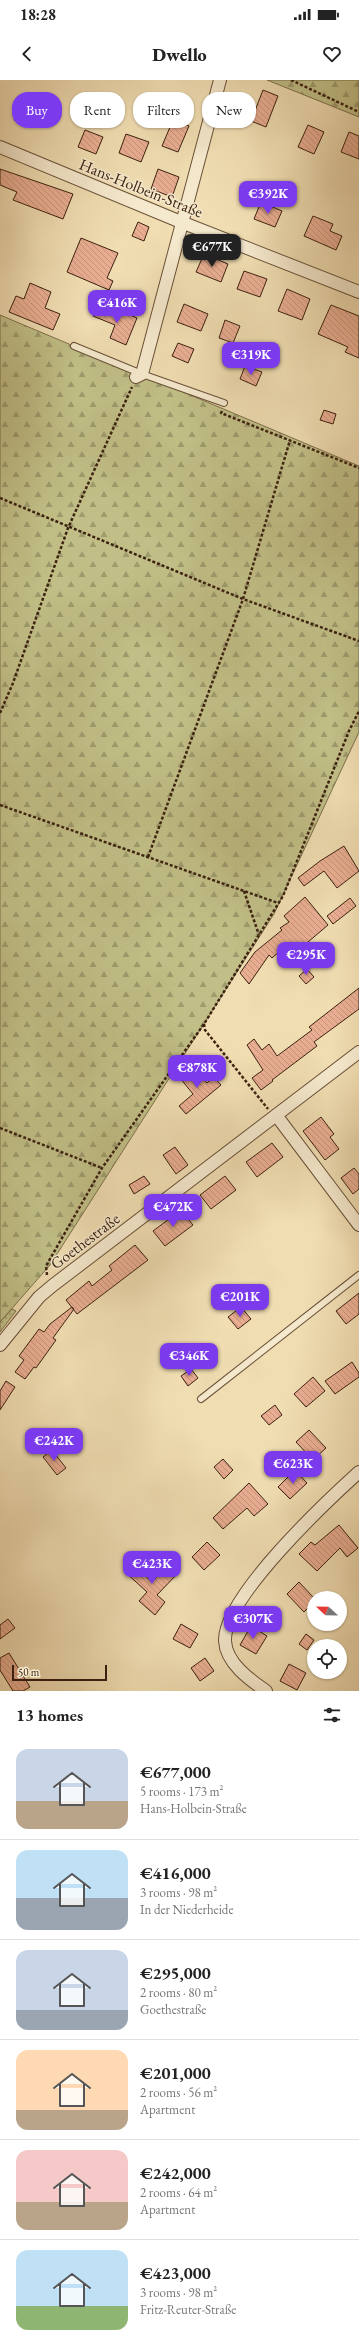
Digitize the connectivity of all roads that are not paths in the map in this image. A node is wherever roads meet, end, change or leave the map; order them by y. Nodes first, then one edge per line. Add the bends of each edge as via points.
1 (220, 80) edge
2 (0, 147) edge
3 (181, 222) junction
4 (359, 292) edge
5 (74, 346) dead end
6 (139, 376) junction
7 (224, 403) road end
8 (359, 1052) edge
9 (276, 1115) junction
10 (359, 1225) edge
11 (359, 1275) edge
12 (0, 1345) edge
13 (201, 1399) dead end
14 (359, 1472) edge
15 (266, 1691) edge

1 - 3 street
2 - 3 street, Hans-Holbein-Straße
3 - 4 street, Hans-Holbein-Straße
3 - 6 street
5 - 6 lane
6 - 7 lane
8 - 9 street, Goethestraße
9 - 10 street
9 - 12 street, Goethestraße via 52,1286 39,1297
11 - 13 lane
14 - 15 street via 319,1509 255,1578 228,1627 225,1641 228,1654 252,1682

